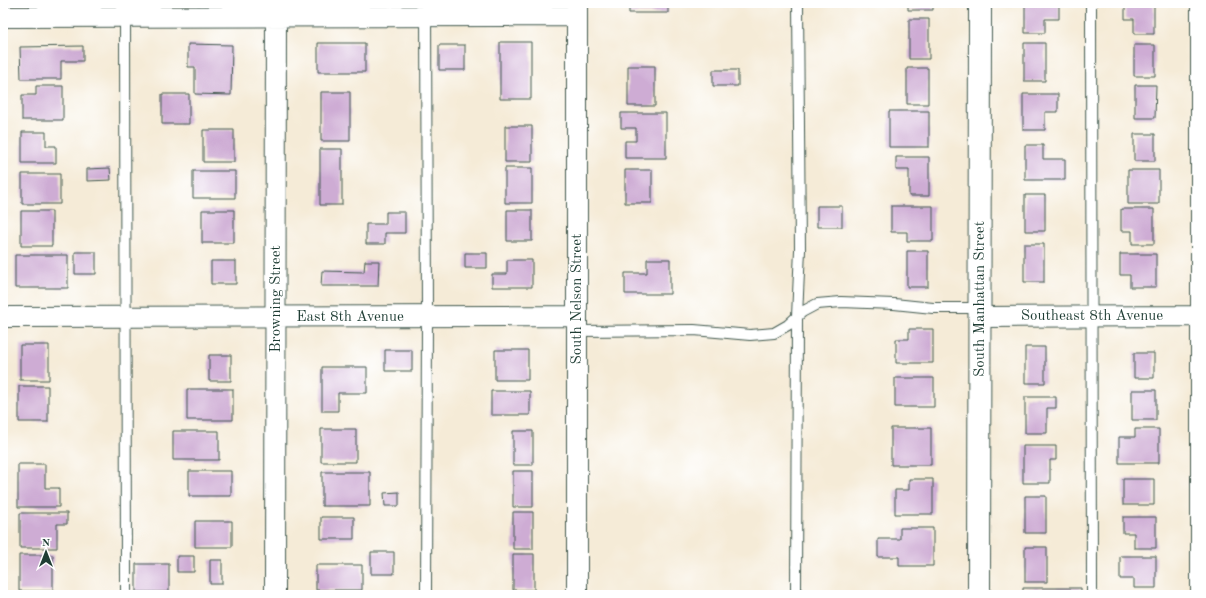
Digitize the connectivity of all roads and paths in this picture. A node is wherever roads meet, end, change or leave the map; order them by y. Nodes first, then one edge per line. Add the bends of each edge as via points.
1 (798, 3) edge
2 (980, 3) edge
3 (1091, 3) edge
4 (1201, 3) edge
5 (577, 9) edge
6 (125, 10) edge
7 (276, 10) edge
8 (426, 10) edge
9 (3, 17) edge
10 (980, 312) junction
11 (427, 316) junction
12 (797, 316) junction
13 (1092, 316) junction
14 (1202, 316) edge
15 (3, 317) edge
16 (125, 317) junction
17 (276, 317) junction
18 (577, 323) junction
19 (126, 595) edge
20 (276, 595) edge
21 (426, 595) edge
22 (577, 595) edge
23 (796, 595) edge
24 (979, 595) edge
25 (1092, 595) edge
26 (1201, 595) edge

1 - 12 lane via 800,250
2 - 10 street, South Manhattan Street
3 - 13 lane
4 - 14 street
5 - 8 street
5 - 18 street, South Nelson Street
6 - 7 street
6 - 9 street
6 - 16 lane
7 - 8 street
7 - 17 street, Browning Street
8 - 11 lane
10 - 12 lane via 841,302 817,304
10 - 13 street, Southeast 8th Avenue
10 - 24 street, South Manhattan Street
11 - 17 street, East 8th Avenue
11 - 18 street, East 8th Avenue
11 - 21 lane
12 - 18 lane via 774,334 750,335
12 - 23 lane
13 - 14 street, Southeast 8th Avenue
13 - 25 lane
14 - 26 street
15 - 16 street, East 8th Avenue
16 - 17 street, East 8th Avenue
16 - 19 lane
17 - 20 street, Browning Street
18 - 22 street, South Nelson Street

